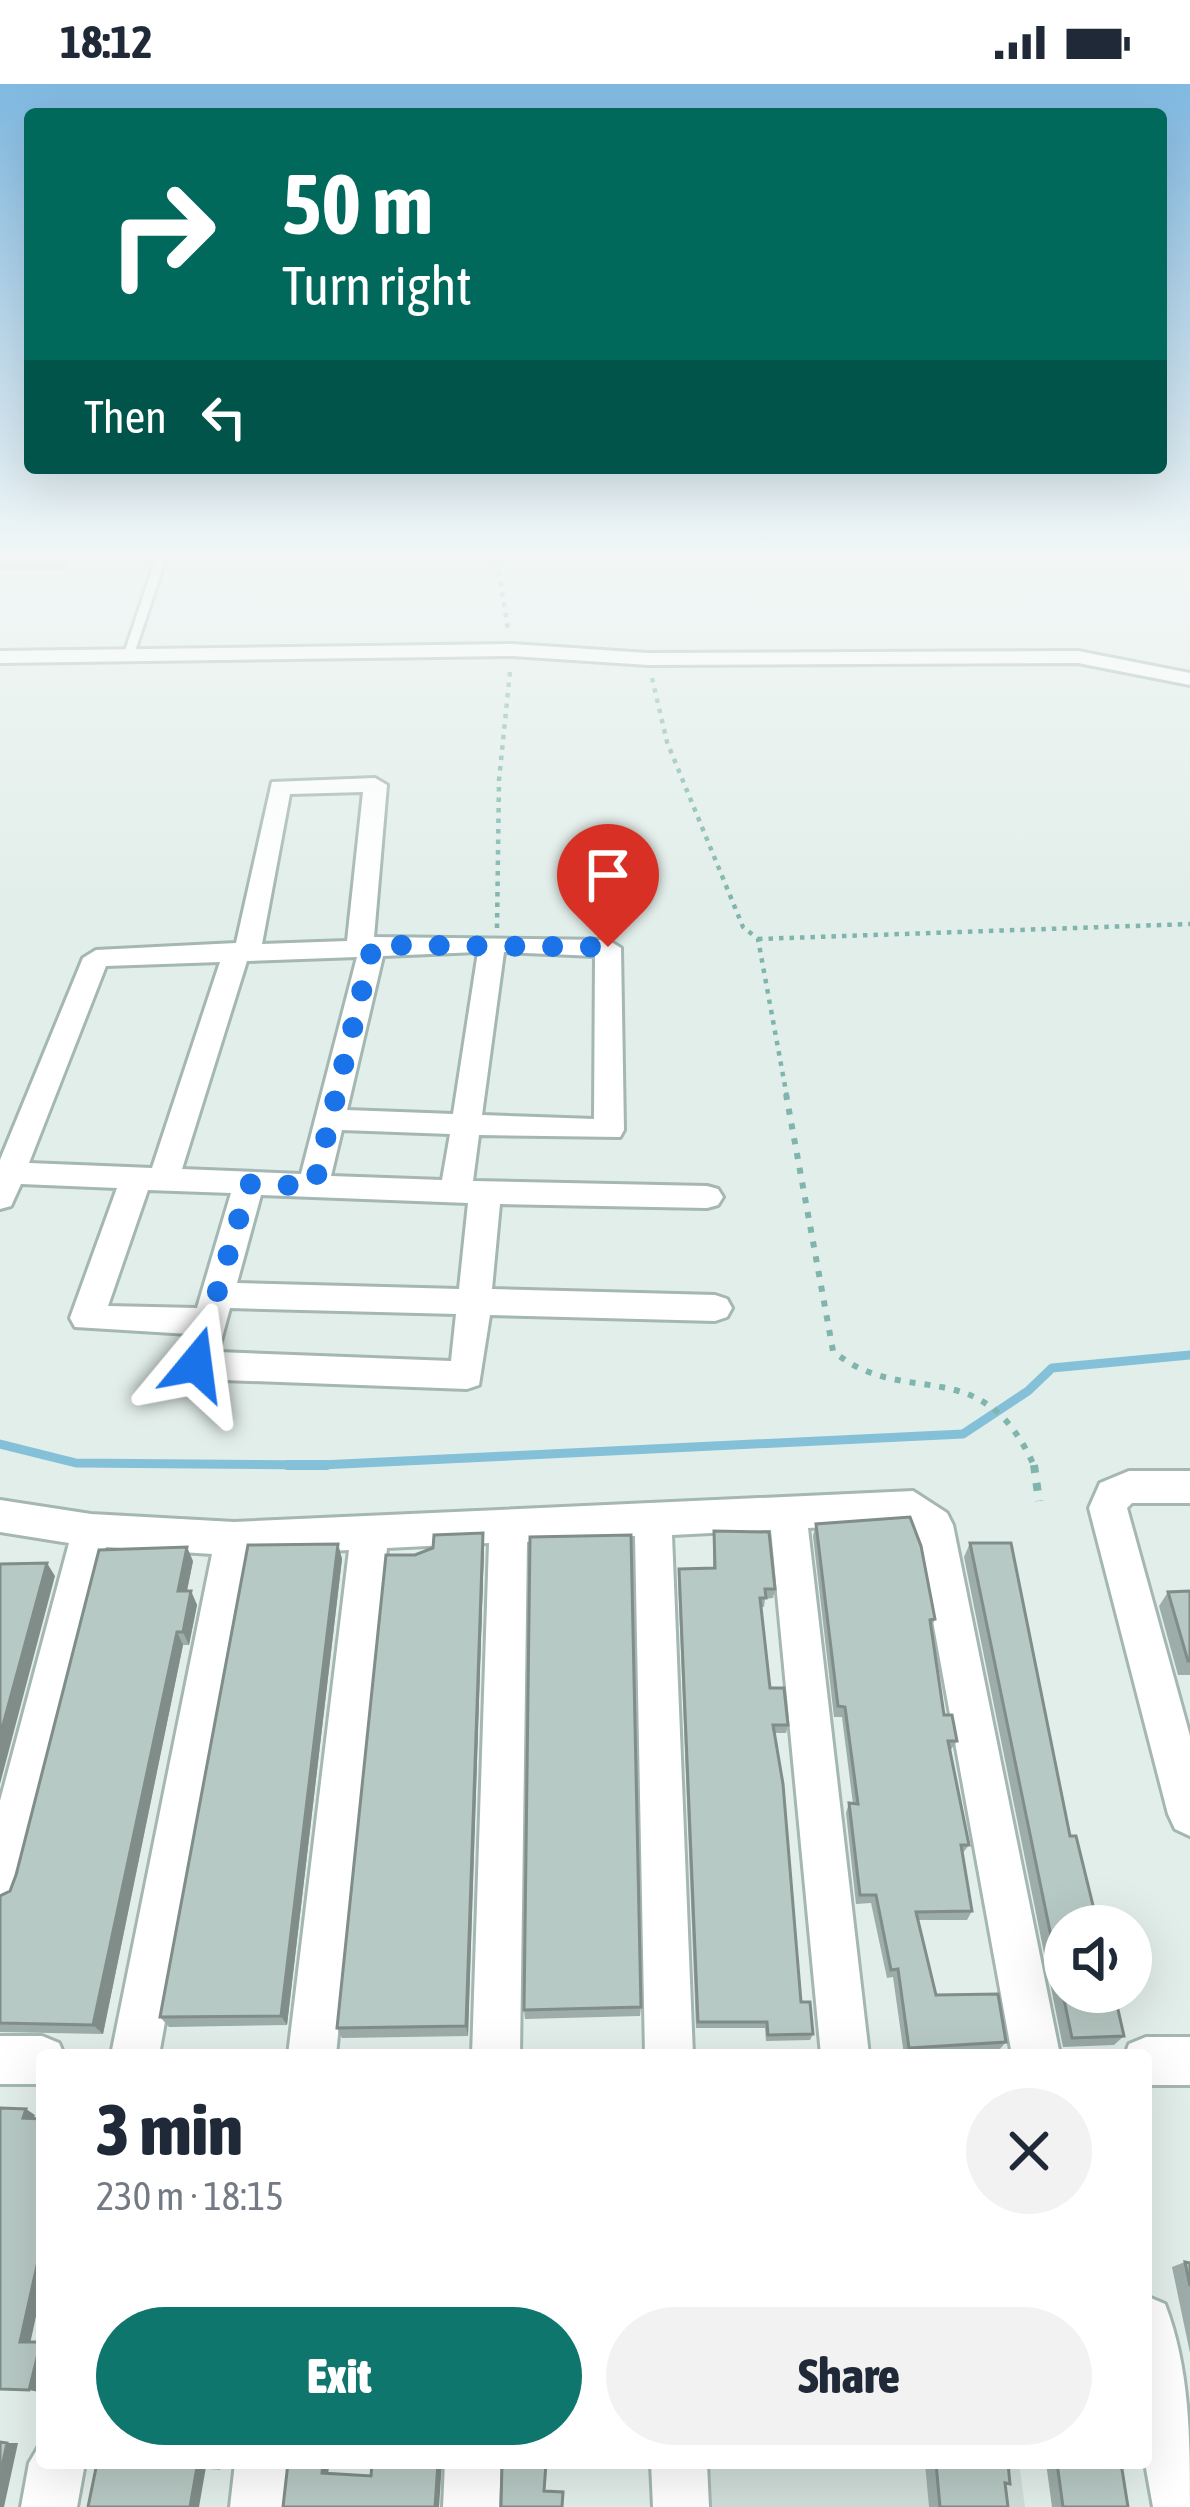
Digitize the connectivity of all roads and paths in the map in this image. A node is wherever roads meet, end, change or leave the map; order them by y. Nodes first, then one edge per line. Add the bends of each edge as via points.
1 (510, 674) edge
2 (651, 674) edge
3 (1190, 924) edge
4 (495, 936) junction
5 (758, 940) junction
6 (366, 945) junction
7 (242, 951) junction
8 (330, 1119) junction
9 (466, 1127) junction
10 (149, 1179) junction
11 (249, 1184) junction
12 (6, 1186) edge
13 (314, 1186) junction
14 (471, 1192) junction
15 (706, 1197) dead end
16 (476, 1301) junction
17 (213, 1308) junction
18 (715, 1308) dead end
19 (1190, 1487) edge
20 (1039, 1501) dead end
21 (788, 1512) junction
22 (0, 1516) edge
23 (653, 1519) junction
24 (508, 1527) junction
25 (92, 1530) junction
26 (370, 1534) junction
27 (234, 1539) junction
28 (1174, 1703) edge
29 (1190, 1814) edge
30 (0, 1884) edge
31 (136, 2049) edge
32 (313, 2049) edge
33 (496, 2049) edge
34 (669, 2049) edge
35 (844, 2049) edge
36 (1035, 2049) edge
37 (0, 2060) edge
38 (36, 2060) edge
39 (1152, 2061) edge
40 (1190, 2061) edge
41 (1152, 2345) edge
42 (1180, 2442) edge
43 (56, 2469) edge
44 (262, 2469) edge
45 (473, 2469) edge
46 (679, 2469) edge
47 (49, 2507) edge
48 (258, 2507) edge
49 (471, 2507) edge
50 (681, 2507) edge
51 (1180, 2507) edge

1 - 4 path
2 - 5 path via 667,742 743,927
3 - 5 path
4 - 6 street
4 - 9 street
4 - 9 street via 608,947 609,1130
5 - 20 path via 833,1351 848,1366 892,1382 965,1390 988,1405 1037,1466
6 - 7 street
6 - 7 street via 375,785 280,787
6 - 8 street
7 - 10 street
7 - 12 street via 96,958
8 - 9 street
8 - 13 street
9 - 14 street
10 - 11 street
10 - 12 street
10 - 17 street via 87,1318
11 - 13 street
11 - 17 street
13 - 14 street
14 - 15 street
14 - 16 street
16 - 17 street
16 - 17 street via 467,1375 196,1364
16 - 18 street
19 - 28 street via 1129,1487 1113,1494 1108,1508
21 - 23 street
21 - 35 street
21 - 36 street via 913,1507 934,1525
22 - 25 street
23 - 24 street
23 - 34 street
24 - 26 street
24 - 33 street
25 - 27 street
25 - 30 street
26 - 27 street
26 - 32 street
27 - 31 street
28 - 29 street
37 - 38 street
39 - 40 street
41 - 42 street
42 - 51 street
43 - 47 street
44 - 48 street
45 - 49 street
46 - 50 street

